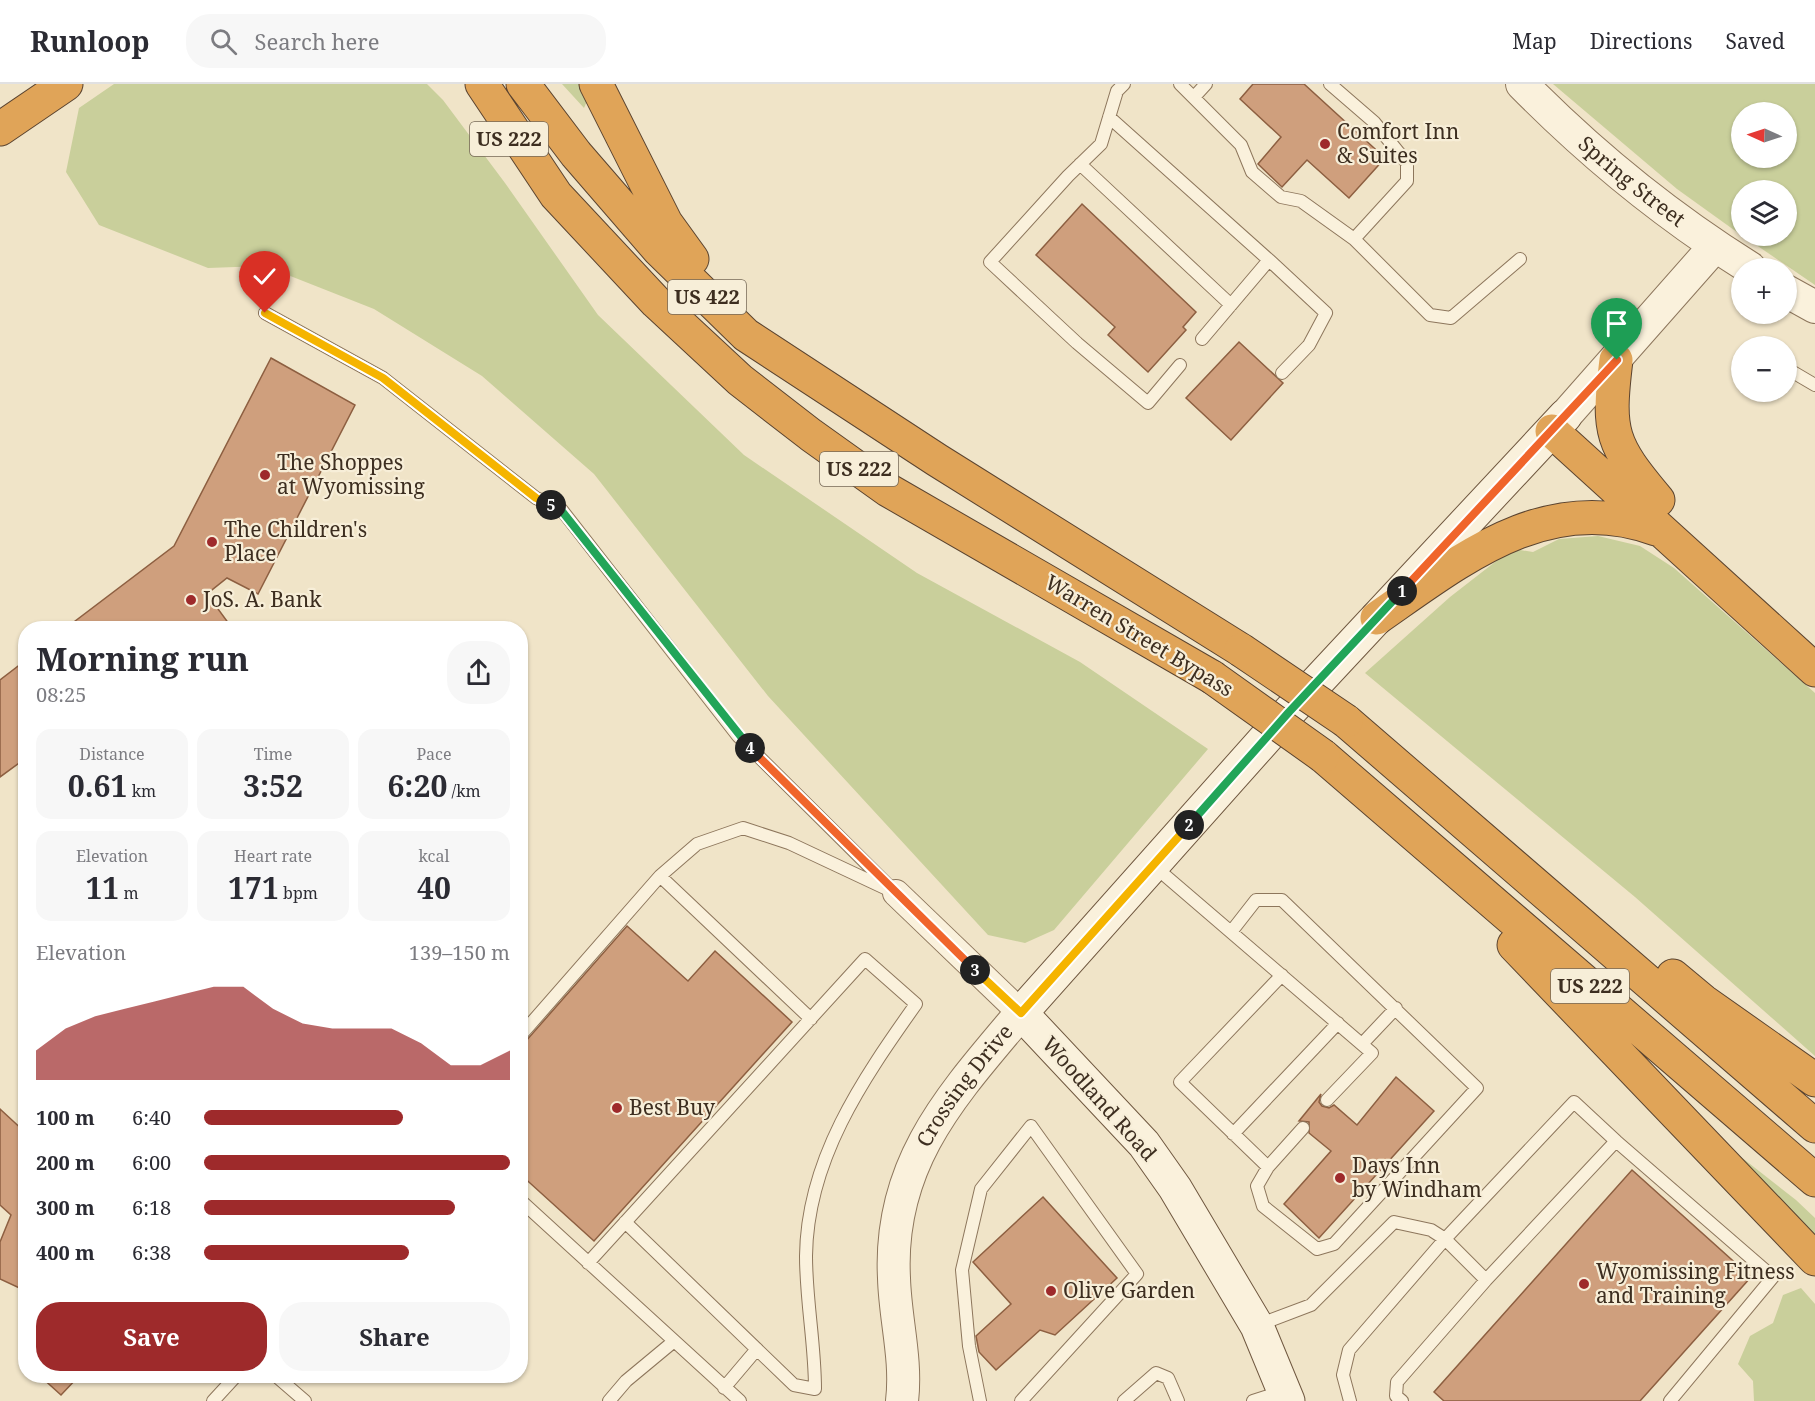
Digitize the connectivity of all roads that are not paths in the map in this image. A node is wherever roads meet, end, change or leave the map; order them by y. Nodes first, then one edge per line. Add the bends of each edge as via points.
1 (66, 84) edge
2 (461, 84) edge
3 (482, 84) edge
4 (523, 84) edge
5 (596, 84) edge
6 (1124, 84) edge
7 (1180, 84) edge
8 (1206, 84) edge
9 (1330, 84) edge
10 (1522, 84) edge
11 (1195, 96) junction
12 (1109, 117) junction
13 (0, 129) edge
14 (1080, 164) junction
15 (556, 195) junction
16 (1354, 239) junction
17 (1715, 246) junction
18 (1734, 258) edge
19 (1520, 259) dead end
20 (1269, 260) junction
21 (1797, 297) edge
22 (1231, 305) junction
23 (1815, 307) edge
24 (265, 313) dead end
25 (1202, 339) dead end
26 (1617, 360) junction
27 (1180, 365) dead end
28 (1282, 373) dead end
29 (1797, 374) edge
30 (1815, 385) edge
31 (1559, 424) junction
32 (937, 460) junction
33 (1660, 515) junction
34 (1377, 618) junction
35 (1815, 644) edge
36 (1815, 670) edge
37 (1373, 744) junction
38 (1365, 791) junction
39 (1153, 865) junction
40 (660, 876) junction
41 (896, 893) junction
42 (1231, 932) junction
43 (1282, 975) junction
44 (1396, 1008) junction
45 (1021, 1013) junction
46 (811, 1019) junction
47 (1338, 1023) junction
48 (528, 1027) edge
49 (1362, 1044) junction
50 (1815, 1080) edge
51 (1327, 1100) dead end
52 (1815, 1126) edge
53 (1303, 1128) dead end
54 (1233, 1134) junction
55 (1616, 1141) junction
56 (1268, 1167) junction
57 (1815, 1180) edge
58 (528, 1207) edge
59 (626, 1222) junction
60 (1445, 1239) junction
61 (1815, 1259) edge
62 (588, 1263) junction
63 (1486, 1280) junction
64 (1257, 1326) junction
65 (672, 1342) junction
66 (757, 1349) junction
67 (230, 1383) edge
68 (284, 1383) edge
69 (724, 1388) junction
70 (1286, 1396) edge
71 (213, 1401) edge
72 (305, 1401) edge
73 (609, 1401) edge
74 (740, 1401) edge
75 (902, 1401) edge
76 (980, 1401) edge
77 (1021, 1401) edge
78 (1124, 1401) edge
79 (1178, 1401) edge
80 (1253, 1401) edge
81 (1350, 1401) edge
82 (1402, 1401) edge
83 (1670, 1401) edge

1 - 13 highway
2 - 15 highway, US 222
3 - 15 highway, Warren Street Bypass
4 - 32 highway, Warren Street Bypass / US 422 via 576,154 659,250 746,335
5 - 32 highway, US 222 via 666,223 692,260
6 - 12 lane
7 - 11 lane
8 - 11 lane
9 - 16 lane via 1374,122 1407,163 1407,181
10 - 17 street, Spring Street via 1611,167
11 - 16 lane via 1241,145 1252,172 1281,197 1301,201
12 - 14 lane via 1101,144
12 - 20 lane
14 - 22 lane
14 - 27 lane via 990,262 1148,403
15 - 38 highway, Warren Street Bypass / US 222, bridge via 664,310 740,380 811,435 888,490 1212,677
16 - 19 lane via 1430,315 1451,318
17 - 18 street, Spring Street
17 - 26 street, Crossing Drive
20 - 22 lane
20 - 28 lane via 1326,313 1309,345
21 - 23 street
22 - 25 lane
24 - 41 lane, Woodland Road via 383,378 536,498 561,510 738,736
26 - 31 street, Crossing Drive
26 - 33 highway via 1611,405 1617,442
29 - 30 lane
31 - 33 highway
31 - 34 main road, Crossing Drive
32 - 37 highway, Warren Street Bypass / US 222, bridge via 1241,650 1346,721
33 - 34 highway via 1636,521 1594,516 1532,525 1454,565
33 - 35 highway
33 - 36 highway
34 - 39 main road, Crossing Drive
37 - 50 highway via 1481,815 1703,1001
37 - 52 highway, Warren Street Bypass / US 222
38 - 57 highway, Warren Street Bypass / US 222
38 - 61 highway
39 - 42 lane
39 - 45 main road, Crossing Drive
40 - 41 lane via 697,844 743,828 789,843
40 - 46 lane
40 - 48 lane
41 - 45 street, Woodland Road
42 - 43 lane
42 - 44 lane via 1256,900 1282,900
43 - 47 lane
43 - 54 lane via 1180,1082
44 - 49 lane
44 - 56 lane via 1477,1088 1334,1244 1317,1249 1263,1206 1257,1186
45 - 64 main road, Woodland Road via 1144,1144 1202,1229
45 - 75 street, Crossing Drive via 951,1097 928,1132 907,1184 898,1219 894,1268 903,1358
46 - 59 lane
46 - 66 lane via 865,959 916,1004 852,1100 818,1181 808,1224 806,1257 815,1389 794,1385
47 - 49 lane
47 - 54 lane
49 - 51 lane via 1372,1053
53 - 56 lane
54 - 56 lane
55 - 60 lane via 1574,1102
55 - 63 lane
55 - 83 lane via 1773,1277
58 - 62 lane
59 - 62 lane
59 - 66 lane
60 - 63 lane
60 - 64 lane via 1431,1230 1394,1222 1311,1305
60 - 81 lane via 1348,1350 1343,1376
62 - 65 lane
63 - 82 lane via 1398,1382 1396,1396
64 - 70 main road, Woodland Road
65 - 69 lane
65 - 73 lane
66 - 69 lane
67 - 71 lane
68 - 72 lane
69 - 74 lane
70 - 80 lane
76 - 77 lane via 969,1346 962,1269 981,1188 1031,1126 1137,1274
78 - 79 lane via 1156,1373 1168,1378

